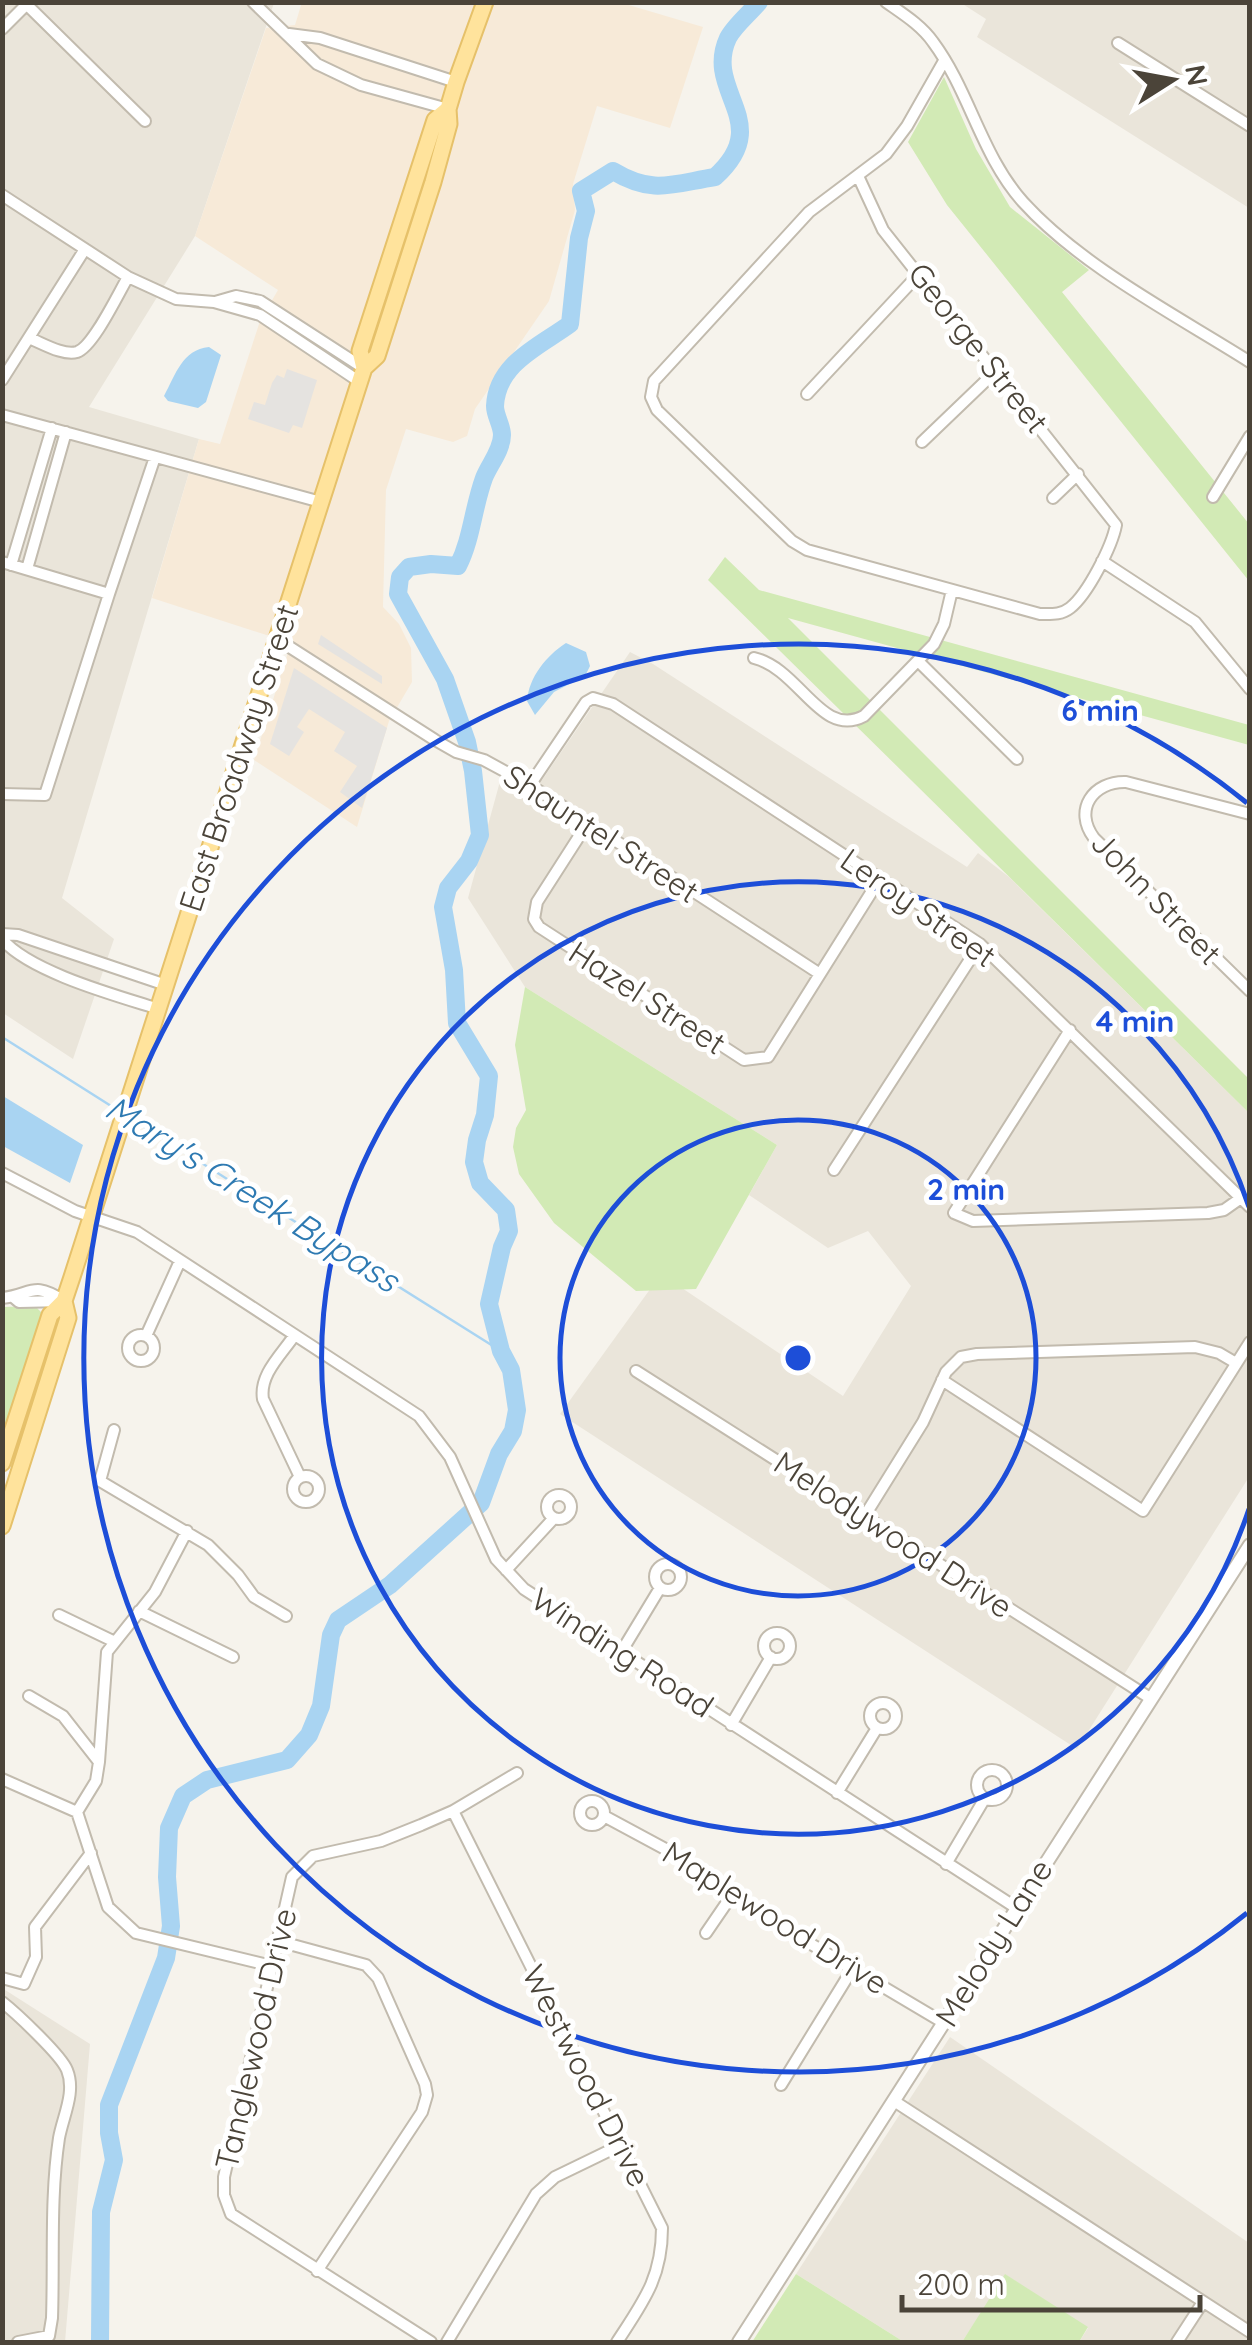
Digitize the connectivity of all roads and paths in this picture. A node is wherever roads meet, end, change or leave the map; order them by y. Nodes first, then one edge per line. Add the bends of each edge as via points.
1 (253, 2) edge
2 (485, 2) edge
3 (886, 2) edge
4 (25, 4) edge
5 (2, 29) edge
6 (288, 34) junction
7 (1118, 42) dead end
8 (944, 60) junction
9 (456, 82) junction
10 (448, 110) junction
11 (1247, 120) edge
12 (144, 121) dead end
13 (858, 176) junction
14 (2, 195) edge
15 (409, 199) junction
16 (85, 249) junction
17 (919, 274) junction
18 (128, 277) junction
19 (398, 294) junction
20 (29, 338) junction
21 (1250, 362) edge
22 (996, 372) junction
23 (362, 375) junction
24 (2, 380) edge
25 (807, 394) dead end
26 (2, 415) edge
27 (52, 428) junction
28 (66, 432) junction
29 (1250, 436) edge
30 (922, 442) dead end
31 (155, 457) junction
32 (1078, 474) junction
33 (1212, 496) dead end
34 (1053, 498) dead end
35 (322, 502) junction
36 (1102, 561) junction
37 (7, 563) edge
38 (27, 570) junction
39 (952, 590) junction
40 (109, 594) junction
41 (277, 639) junction
42 (754, 658) dead end
43 (918, 661) junction
44 (1250, 688) edge
45 (1017, 759) dead end
46 (530, 786) junction
47 (2, 794) edge
48 (1250, 814) edge
49 (587, 824) junction
50 (880, 880) junction
51 (2, 937) edge
52 (980, 944) junction
53 (820, 974) junction
54 (166, 985) junction
55 (1250, 991) edge
56 (159, 1009) junction
57 (1070, 1030) junction
58 (834, 1170) dead end
59 (2, 1173) edge
60 (1245, 1202) edge
61 (91, 1217) junction
62 (180, 1261) junction
63 (8, 1297) edge
64 (64, 1301) junction
65 (146, 1336) dead end
66 (294, 1336) junction
67 (1250, 1342) edge
68 (1236, 1363) junction
69 (636, 1371) dead end
70 (942, 1380) junction
71 (114, 1430) dead end
72 (2, 1463) edge
73 (300, 1478) dead end
74 (864, 1517) junction
75 (554, 1518) dead end
76 (2, 1526) edge
77 (187, 1531) junction
78 (1250, 1545) edge
79 (506, 1570) junction
80 (660, 1588) dead end
81 (138, 1611) junction
82 (59, 1615) dead end
83 (286, 1616) dead end
84 (114, 1642) junction
85 (620, 1654) junction
86 (233, 1657) dead end
87 (771, 1657) dead end
88 (29, 1696) dead end
89 (1150, 1698) junction
90 (731, 1725) junction
91 (877, 1728) dead end
92 (99, 1762) junction
93 (517, 1772) dead end
94 (2, 1779) edge
95 (837, 1794) junction
96 (985, 1798) dead end
97 (454, 1811) junction
98 (78, 1812) junction
99 (604, 1816) dead end
100 (91, 1853) junction
101 (946, 1864) junction
102 (732, 1894) junction
103 (1015, 1907) junction
104 (706, 1933) dead end
105 (278, 1940) junction
106 (272, 1966) junction
107 (853, 1968) junction
108 (2, 1978) edge
109 (2, 2002) edge
110 (944, 2023) junction
111 (781, 2085) dead end
112 (894, 2101) junction
113 (621, 2144) junction
114 (317, 2271) junction
115 (1203, 2302) junction
116 (1250, 2332) edge
117 (18, 2342) edge
118 (431, 2342) edge
119 (447, 2342) edge
120 (617, 2342) edge
121 (739, 2342) edge
122 (1177, 2342) edge

1 - 6 street
2 - 9 main road, East Broadway Street
3 - 8 street via 915,22
4 - 5 street
4 - 12 street
6 - 9 street
6 - 10 street via 317,64 361,86
7 - 11 street
8 - 13 street via 898,141
8 - 21 street via 996,164 1025,204 1103,267
9 - 10 main road, East Broadway Street
10 - 15 main road, East Broadway Street via 434,120
10 - 19 main road, East Broadway Street
13 - 17 street, George Street via 884,230
13 - 39 street via 809,212 654,381 650,397 656,410 807,550
14 - 16 street
15 - 19 main road via 392,284
15 - 23 main road, East Broadway Street via 360,351
16 - 18 street
16 - 20 street
17 - 22 street, George Street
17 - 25 street
18 - 20 street via 78,352
18 - 23 street via 176,299 260,301
19 - 23 main road, East Broadway Street via 378,356
20 - 24 street
22 - 30 street
22 - 32 street, George Street
23 - 35 main road, East Broadway Street
26 - 27 street
27 - 28 street
27 - 37 street
28 - 31 street
28 - 38 street
29 - 33 street
31 - 35 street
31 - 40 street
32 - 34 street
32 - 36 street, George Street via 1116,525
35 - 41 main road, East Broadway Street
36 - 39 street via 1073,606 1058,615
36 - 44 street via 1195,622
37 - 38 street
38 - 40 street
39 - 43 street via 940,633
40 - 47 street via 45,795
41 - 46 street, Shauntel Street via 456,752
41 - 54 main road, East Broadway Street
42 - 43 street via 778,667 841,722 864,716
43 - 45 street
46 - 49 street, Shauntel Street
46 - 50 street, Leroy Street via 593,698 612,704
48 - 55 street, John Street via 1126,782 1103,786 1084,809 1094,838
49 - 53 street, Shauntel Street
49 - 53 street, Hazel Street via 537,902 534,918 544,932 744,1060 768,1056
50 - 52 street, Leroy Street
50 - 53 street
51 - 54 street via 18,935
51 - 56 street via 11,950 83,984
52 - 57 street, Leroy Street
52 - 58 street
54 - 56 main road, East Broadway Street
56 - 61 main road, East Broadway Street
57 - 60 street, Leroy Street
57 - 60 street via 954,1213 972,1221 1208,1213
59 - 61 street, Winding Road
61 - 62 street, Winding Road via 136,1232
61 - 64 main road, East Broadway Street
62 - 65 street
62 - 66 street, Winding Road
63 - 64 street via 48,1290
64 - 72 main road via 50,1315
64 - 76 main road via 68,1318
66 - 73 street via 261,1390
66 - 79 street, Winding Road via 419,1416 450,1457
67 - 68 street
68 - 70 street via 1195,1347 977,1354 956,1361
68 - 70 street via 1143,1511
69 - 74 street, Melodywood Drive
70 - 74 street
71 - 77 street via 100,1481
74 - 89 street, Melodywood Drive
75 - 79 street
77 - 81 street via 156,1592
77 - 83 street via 254,1597
78 - 89 street, Melody Lane
79 - 85 street, Winding Road via 541,1603
80 - 85 street
81 - 84 street
81 - 86 street
82 - 84 street
84 - 92 street via 102,1689
85 - 90 street, Winding Road
87 - 90 street
88 - 92 street via 63,1716
89 - 103 street, Melody Lane
90 - 95 street, Winding Road
91 - 95 street
92 - 98 street
93 - 97 street, Tanglewood Drive
94 - 98 street
95 - 101 street, Winding Road
96 - 101 street
97 - 105 street, Tanglewood Drive via 381,1840 313,1856 292,1877
97 - 113 street, Westwood Drive
98 - 100 street
99 - 102 street, Maplewood Drive
100 - 106 street via 108,1907 136,1933
100 - 108 street via 35,1927 36,1957 24,1984
101 - 103 street, Winding Road
102 - 104 street
102 - 107 street, Maplewood Drive
103 - 110 street, Melody Lane
105 - 106 street, Tanglewood Drive
105 - 114 street via 366,1965 378,1978 427,2095
106 - 114 street, Tanglewood Drive via 224,2195 231,2214
107 - 110 street, Maplewood Drive
107 - 111 street
109 - 117 street via 66,2067 71,2088 55,2183 49,2336
110 - 112 street, Melody Lane
112 - 115 street
112 - 121 street, Melody Lane
113 - 119 street via 554,2177 536,2194
113 - 120 street, Westwood Drive via 662,2228 662,2254 654,2284
114 - 118 street, Tanglewood Drive
115 - 116 street
115 - 122 street

